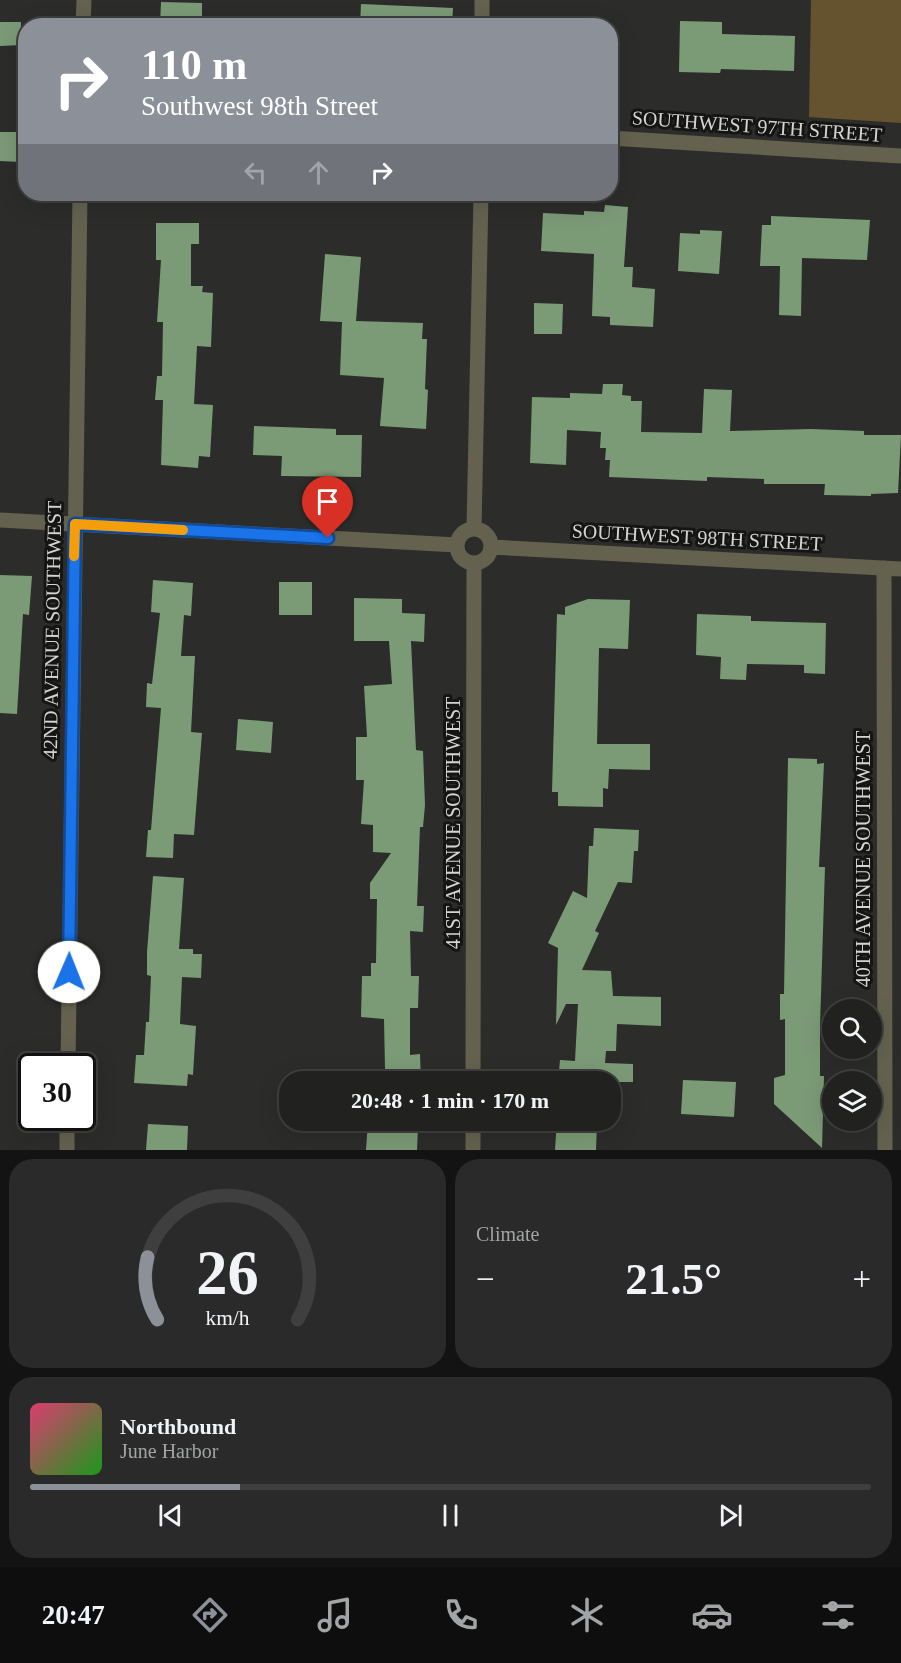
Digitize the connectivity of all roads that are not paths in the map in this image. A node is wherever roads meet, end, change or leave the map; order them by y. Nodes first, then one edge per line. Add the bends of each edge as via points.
1 (84, 0) edge
2 (482, 0) edge
3 (83, 18) edge
4 (482, 18) edge
5 (618, 138) edge
6 (901, 156) edge
7 (80, 201) edge
8 (481, 201) edge
9 (0, 520) edge
10 (75, 524) junction
11 (474, 529) junction
12 (457, 545) junction
13 (491, 547) junction
14 (474, 564) junction
15 (884, 568) junction
16 (901, 569) edge
17 (68, 1053) edge
18 (473, 1071) edge
19 (67, 1131) edge
20 (473, 1131) edge
21 (67, 1150) edge
22 (473, 1150) edge
23 (885, 1150) edge

1 - 3 street
2 - 4 street
5 - 6 street, SOUTHWEST 97TH STREET
7 - 10 street, 42ND AVENUE SOUTHWEST
8 - 11 street
9 - 10 street
10 - 12 street
10 - 17 street, 42ND AVENUE SOUTHWEST
11 - 12 street via 463,533
11 - 13 street via 487,535
12 - 14 street via 463,560
13 - 14 street via 486,560
13 - 15 street, SOUTHWEST 98TH STREET
14 - 18 street, 41ST AVENUE SOUTHWEST
15 - 16 street, SOUTHWEST 98TH STREET
15 - 23 street, 40TH AVENUE SOUTHWEST
19 - 21 street
20 - 22 street

